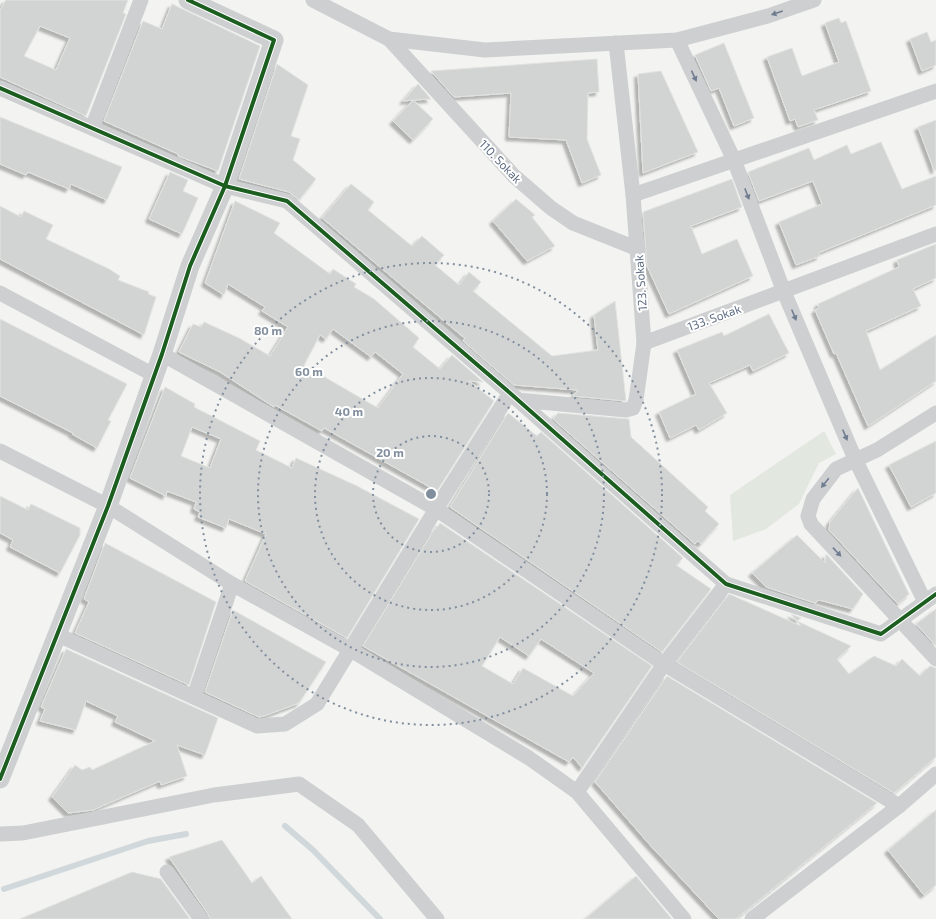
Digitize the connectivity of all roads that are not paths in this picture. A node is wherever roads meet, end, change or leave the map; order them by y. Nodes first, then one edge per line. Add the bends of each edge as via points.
1 (141, 0) edge
2 (188, 0) edge
3 (312, 0) edge
4 (814, 0) edge
5 (389, 39) junction
6 (677, 40) junction
7 (616, 43) junction
8 (0, 88) edge
9 (936, 91) edge
10 (92, 128) junction
11 (734, 160) junction
12 (225, 186) junction
13 (633, 195) junction
14 (936, 234) edge
15 (638, 250) junction
16 (784, 292) junction
17 (0, 293) edge
18 (644, 343) junction
19 (162, 354) junction
20 (154, 375) junction
21 (514, 396) junction
22 (936, 413) edge
23 (0, 451) edge
24 (855, 459) junction
25 (108, 506) junction
26 (436, 509) junction
27 (232, 584) junction
28 (726, 584) junction
29 (930, 598) edge
30 (900, 621) junction
31 (58, 635) junction
32 (351, 650) junction
33 (936, 659) edge
34 (664, 664) junction
35 (194, 696) junction
36 (936, 774) edge
37 (0, 779) edge
38 (577, 792) junction
39 (899, 806) junction
40 (0, 834) edge
41 (167, 872) dead end
42 (201, 919) edge
43 (437, 919) edge
44 (684, 919) edge
45 (752, 919) edge

1 - 10 street
2 - 12 street via 274,40
3 - 5 street
4 -> 6 street via 768,16
5 - 7 street via 484,50
5 - 15 street, 110. Sokak via 514,176 551,208 573,223
6 - 7 street
6 -> 11 street
7 - 13 street, 123. Sokak
8 - 10 street
9 - 11 street
10 - 12 street
11 - 13 street
11 -> 16 street
12 - 19 street via 190,266
12 - 21 street via 287,200
13 - 15 street, 123. Sokak
14 - 16 street, 133. Sokak
15 - 18 street, 123. Sokak
16 - 18 street, 133. Sokak
16 -> 24 street
17 - 20 street
18 - 21 street, 123. Sokak via 636,400 630,409
19 - 20 street
19 - 26 street
20 - 25 street
21 - 26 street
21 - 28 street
22 - 24 street via 877,450
23 - 25 street
24 - 29 street
24 -> 30 street via 836,470 813,499 808,516 811,524
25 - 27 street
25 - 31 street
26 - 32 street
26 - 34 street
27 - 32 street
27 - 35 street
28 - 30 street via 882,634
28 - 34 street
29 - 30 street
30 - 33 street
31 - 35 street
31 - 37 street
32 - 35 street via 317,704 285,724 257,726
32 - 38 street via 529,758
34 - 38 street
34 - 39 street
36 - 39 street
38 - 44 street
39 - 45 street
40 - 43 street via 23,833 214,795 299,784 358,825
41 - 42 street

